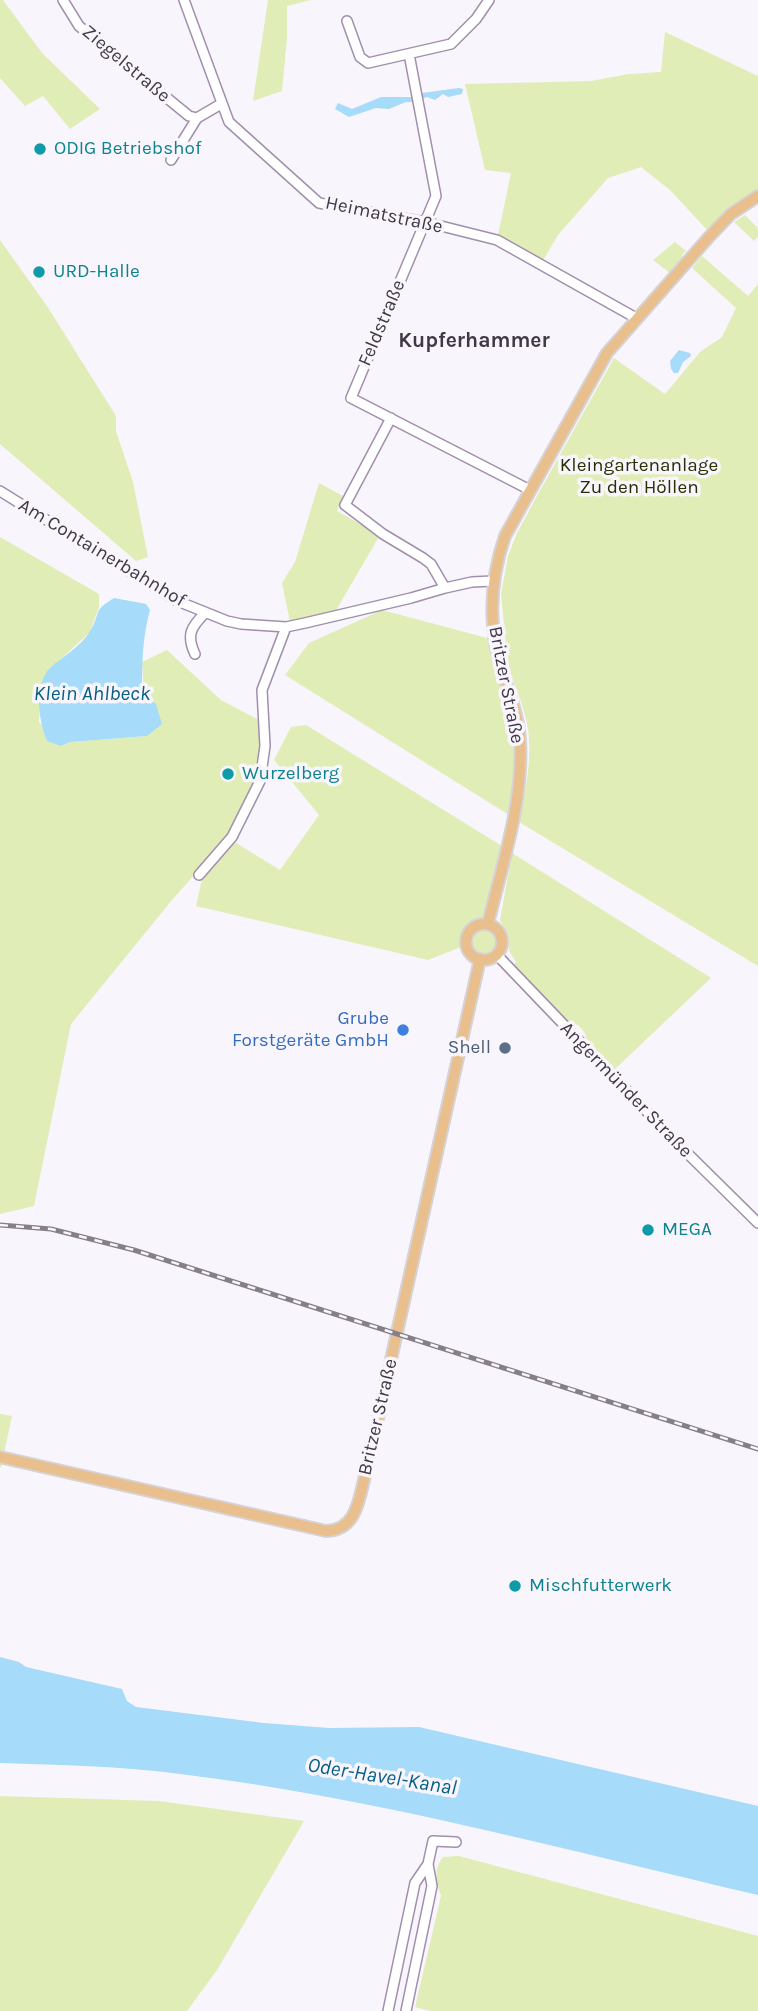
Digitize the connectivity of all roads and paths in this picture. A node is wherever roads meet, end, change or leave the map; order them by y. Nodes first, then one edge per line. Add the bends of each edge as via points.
1 (62, 0) edge
2 (489, 0) edge
3 (182, 1) edge
4 (347, 21) dead end
5 (409, 54) junction
6 (221, 104) junction
7 (197, 118) junction
8 (171, 160) dead end
9 (758, 197) edge
10 (425, 222) junction
11 (636, 318) junction
12 (391, 418) junction
13 (530, 490) junction
14 (0, 491) edge
15 (493, 581) junction
16 (445, 588) junction
17 (205, 612) junction
18 (286, 626) junction
19 (195, 654) dead end
20 (199, 875) dead end
21 (488, 924) junction
22 (497, 955) junction
23 (480, 959) junction
24 (758, 1223) edge
25 (0, 1457) edge
26 (456, 1842) dead end
27 (428, 1864) junction
28 (415, 1883) junction
29 (432, 1886) junction
30 (388, 2011) edge
31 (406, 2011) edge

1 - 7 street, Ziegelstraße via 79,26
2 - 5 street via 450,44
3 - 6 street, Heimatstraße
4 - 5 street via 364,62
5 - 10 street, Feldstraße via 436,196
6 - 7 street
6 - 10 street, Heimatstraße via 229,121 319,203
7 - 8 street
9 - 11 main road, Britzer Straße via 732,214
10 - 11 street, Heimatstraße via 496,240
10 - 12 street, Feldstraße via 351,398
11 - 13 main road, Britzer Straße via 607,354
12 - 13 street, Feldstraße
12 - 16 street via 345,505 431,564
13 - 15 main road, Britzer Straße via 505,536
14 - 17 street, Am Containerbahnhof via 175,600
15 - 16 street, Am Containerbahnhof
15 - 21 main road, Britzer Straße via 495,638 518,723 520,763
16 - 18 street, Am Containerbahnhof
17 - 18 street, Am Containerbahnhof via 240,624
17 - 19 street via 190,628
18 - 20 street via 262,690 265,746 260,781 232,837
21 - 22 main road via 498,929 502,940
21 - 23 main road via 474,927 466,939 470,953
22 - 23 main road
22 - 24 street, Angermünder Straße
23 - 25 main road, Britzer Straße via 353,1518 338,1531 314,1529
26 - 27 street via 433,1841
27 - 28 street
27 - 29 street
28 - 29 street
28 - 30 street
29 - 31 street

